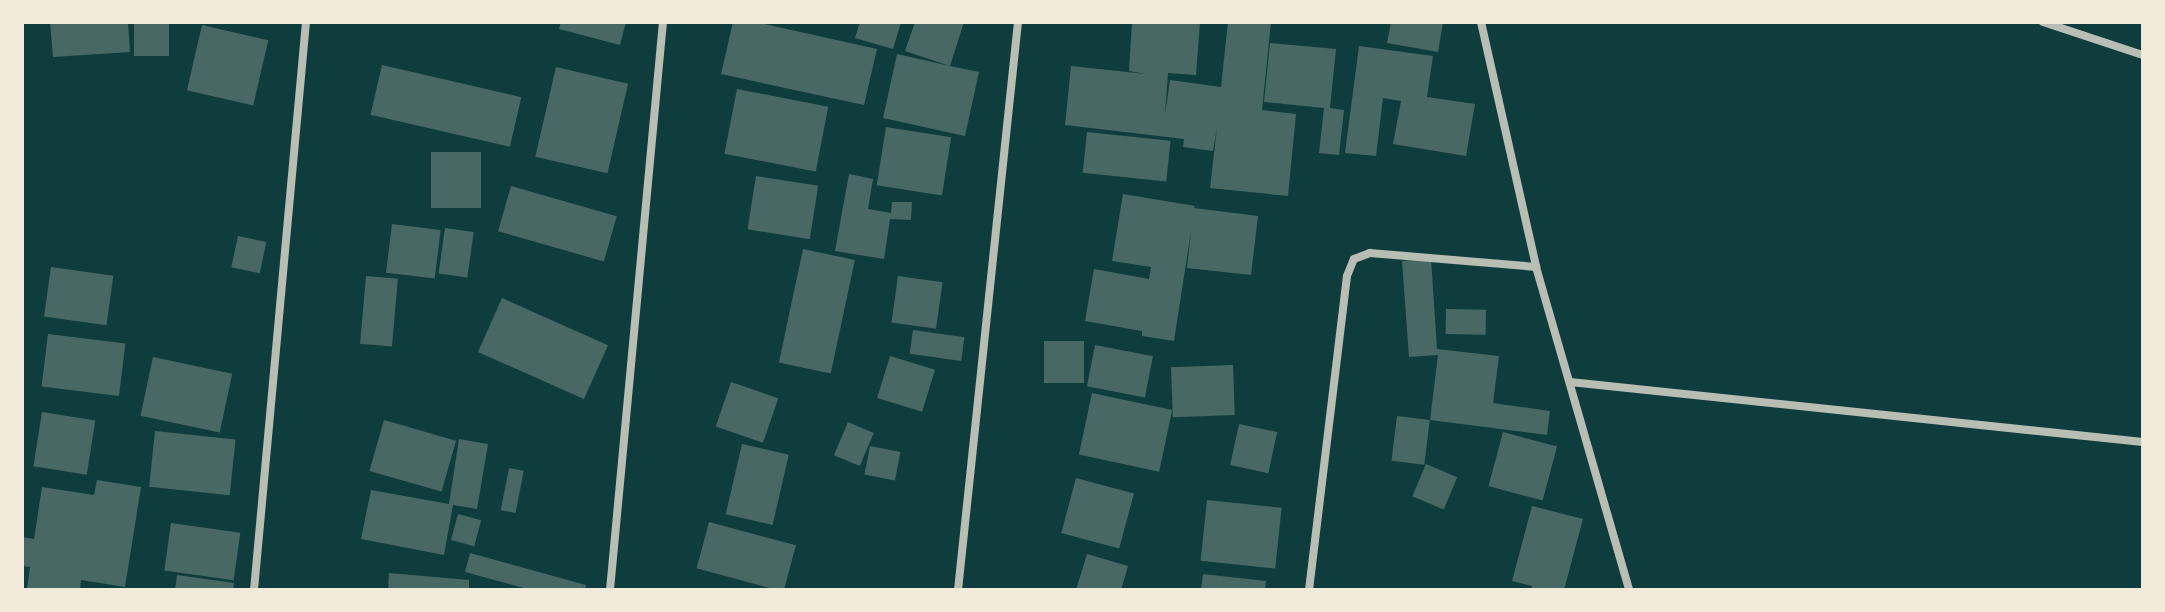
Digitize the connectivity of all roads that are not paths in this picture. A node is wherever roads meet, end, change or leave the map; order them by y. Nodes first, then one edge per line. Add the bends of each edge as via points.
1 (306, 22) edge
2 (663, 22) edge
3 (1018, 22) edge
4 (1481, 22) edge
5 (2043, 22) edge
6 (2143, 55) edge
7 (1536, 267) junction
8 (1570, 382) junction
9 (2143, 442) edge
10 (254, 590) edge
11 (610, 590) edge
12 (958, 590) edge
13 (1309, 590) edge
14 (1629, 590) edge

1 - 10 street
2 - 11 street
3 - 12 street
4 - 7 street
5 - 6 street
7 - 8 street
7 - 13 street via 1370,253 1354,259 1347,276
8 - 9 street
8 - 14 street

